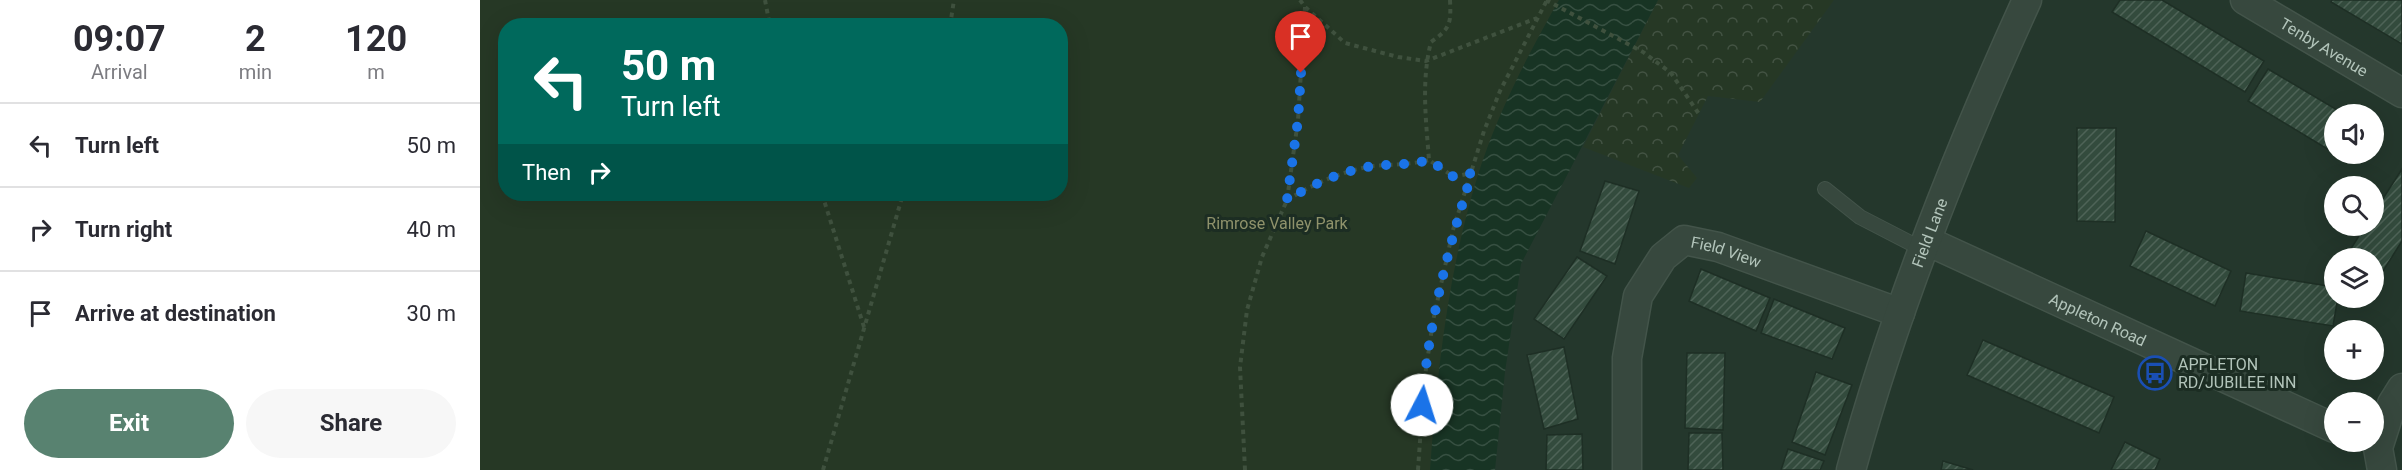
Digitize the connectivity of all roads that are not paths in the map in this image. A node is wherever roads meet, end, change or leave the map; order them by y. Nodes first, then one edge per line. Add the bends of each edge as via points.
1 (2027, 0) edge
2 (2245, 0) edge
3 (2402, 93) edge
4 (1825, 189) dead end
5 (1925, 245) junction
6 (1900, 314) junction
7 (2402, 388) edge
8 (2324, 424) edge
9 (2374, 453) edge
10 (1627, 470) edge
11 (1851, 470) edge

1 - 5 street, Field Lane
2 - 3 street, Tenby Avenue
4 - 5 lane via 1860,217
5 - 6 street, Field Lane
5 - 8 street, Appleton Road
6 - 10 street, Field View via 1718,247 1684,240 1663,257 1638,297 1627,358
6 - 11 street, Field Lane
7 - 9 street

